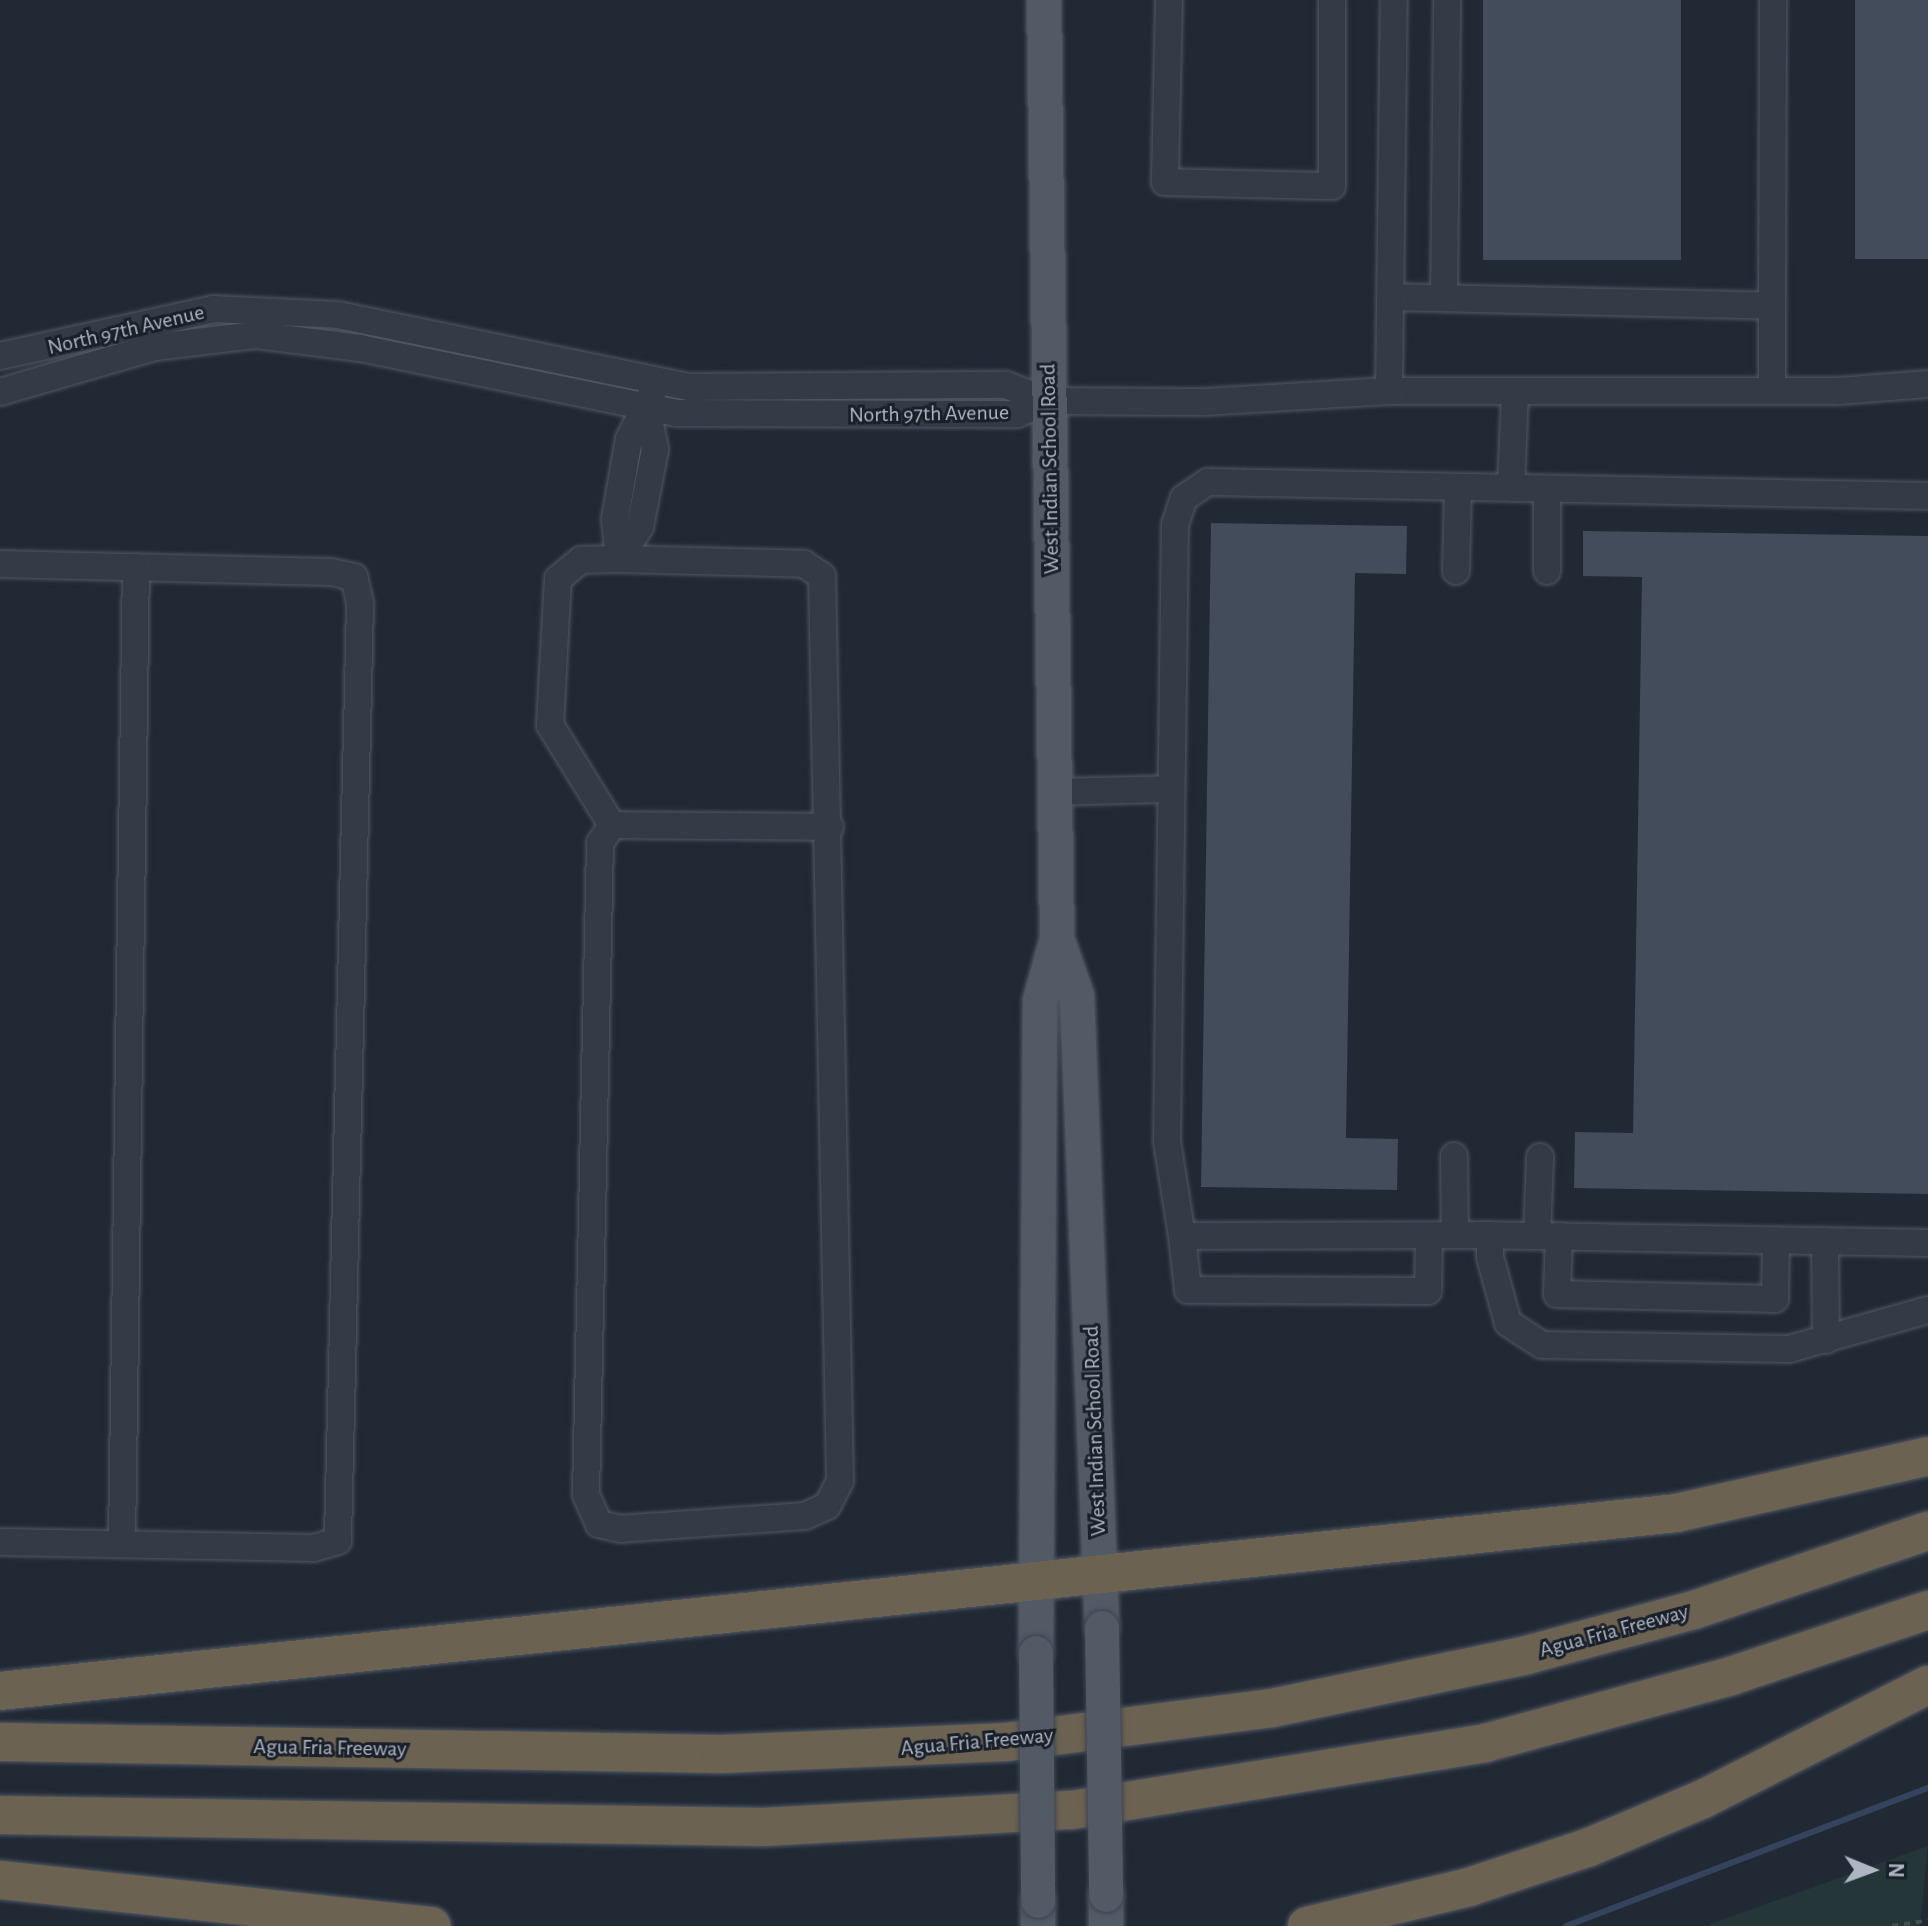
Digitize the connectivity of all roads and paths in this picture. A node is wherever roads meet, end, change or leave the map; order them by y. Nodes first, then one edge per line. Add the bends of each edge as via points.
1 (1044, 0) edge
2 (1169, 0) edge
3 (1332, 0) edge
4 (1394, 0) edge
5 (1447, 0) edge
6 (1773, 0) edge
7 (1390, 297) junction
8 (1444, 298) junction
9 (1772, 306) junction
10 (259, 322) junction
11 (0, 356) edge
12 (655, 383) junction
13 (1928, 384) edge
14 (1389, 391) junction
15 (1515, 391) junction
16 (1772, 391) junction
17 (0, 392) edge
18 (1048, 401) junction
19 (647, 409) junction
20 (1458, 487) junction
21 (1511, 488) junction
22 (1547, 489) junction
23 (1928, 496) edge
24 (619, 559) junction
25 (0, 564) edge
26 (136, 567) junction
27 (1456, 571) dead end
28 (1547, 571) dead end
29 (1171, 789) junction
30 (1055, 792) junction
31 (612, 825) junction
32 (830, 827) junction
33 (1057, 939) junction
34 (1454, 1156) dead end
35 (1540, 1157) dead end
36 (1455, 1235) junction
37 (1490, 1235) junction
38 (1182, 1236) junction
39 (1429, 1236) junction
40 (1548, 1236) junction
41 (1776, 1240) junction
42 (1825, 1241) junction
43 (1928, 1243) edge
44 (1928, 1310) edge
45 (1826, 1340) junction
46 (1928, 1456) edge
47 (1928, 1531) edge
48 (122, 1541) junction
49 (0, 1542) edge
50 (1101, 1579) junction
51 (1035, 1586) junction
52 (1928, 1610) edge
53 (1928, 1685) edge
54 (0, 1691) edge
55 (0, 1742) edge
56 (0, 1815) edge
57 (0, 1880) edge
58 (1106, 1911) edge
59 (1038, 1914) edge
60 (1928, 1920) edge
61 (432, 1926) edge
62 (1307, 1926) edge
63 (1892, 1926) edge

1 - 18 main road, West Indian School Road
2 - 3 street via 1165,182 1332,186
4 - 7 street
5 - 8 street
6 - 9 street
7 - 8 street
7 - 14 street
8 - 9 street
9 - 16 street
10 - 11 street, North 97th Avenue via 213,309
10 - 12 street, North 97th Avenue via 338,315
10 - 17 street, North 97th Avenue
10 - 19 street, North 97th Avenue
12 - 18 street, North 97th Avenue via 1006,385
12 - 19 street
13 - 16 street
14 - 15 street
14 - 18 street
15 - 16 street
15 - 21 street
18 - 19 street, North 97th Avenue via 1017,414 729,416
18 - 30 main road, West Indian School Road
19 - 24 street via 629,439 615,519
20 - 21 street
20 - 27 street
20 - 29 street via 1208,482 1184,498 1175,525
21 - 22 street
22 - 23 street
22 - 28 street
24 - 31 street via 581,560 558,579 550,725
24 - 32 street via 804,564 822,576
25 - 26 street
26 - 48 street
26 - 48 street via 331,572 354,577 360,604 338,1541 313,1548
29 - 30 street
29 - 38 street via 1167,1141
30 - 33 main road, West Indian School Road
31 - 32 street
31 - 32 street via 600,843 586,1495 599,1524 621,1529 805,1516 827,1506 840,1481
33 - 50 main road, West Indian School Road via 1077,996
33 - 51 main road, West Indian School Road via 1040,1001
34 - 36 street
35 - 40 street
36 - 37 street
36 - 39 street
37 - 40 street
37 - 45 street via 1508,1323 1542,1345 1789,1349
38 - 39 street
38 - 39 street via 1188,1290 1428,1291
40 - 41 street
40 - 41 street via 1557,1294 1775,1299
41 - 42 street
42 - 43 street
42 - 45 street
44 - 45 street
46 - 50 highway via 1676,1513
47 - 55 highway, Agua Fria Freeway via 1694,1610 1527,1655 1272,1708 1007,1742 722,1754
48 - 49 street
50 - 51 highway
50 - 58 main road, West Indian School Road, bridge
51 - 54 highway
51 - 59 main road, West Indian School Road, bridge
52 - 56 highway via 1731,1676 1485,1743 1072,1810 749,1827
53 - 62 highway via 1613,1838 1469,1887
57 - 61 highway
60 - 63 path

